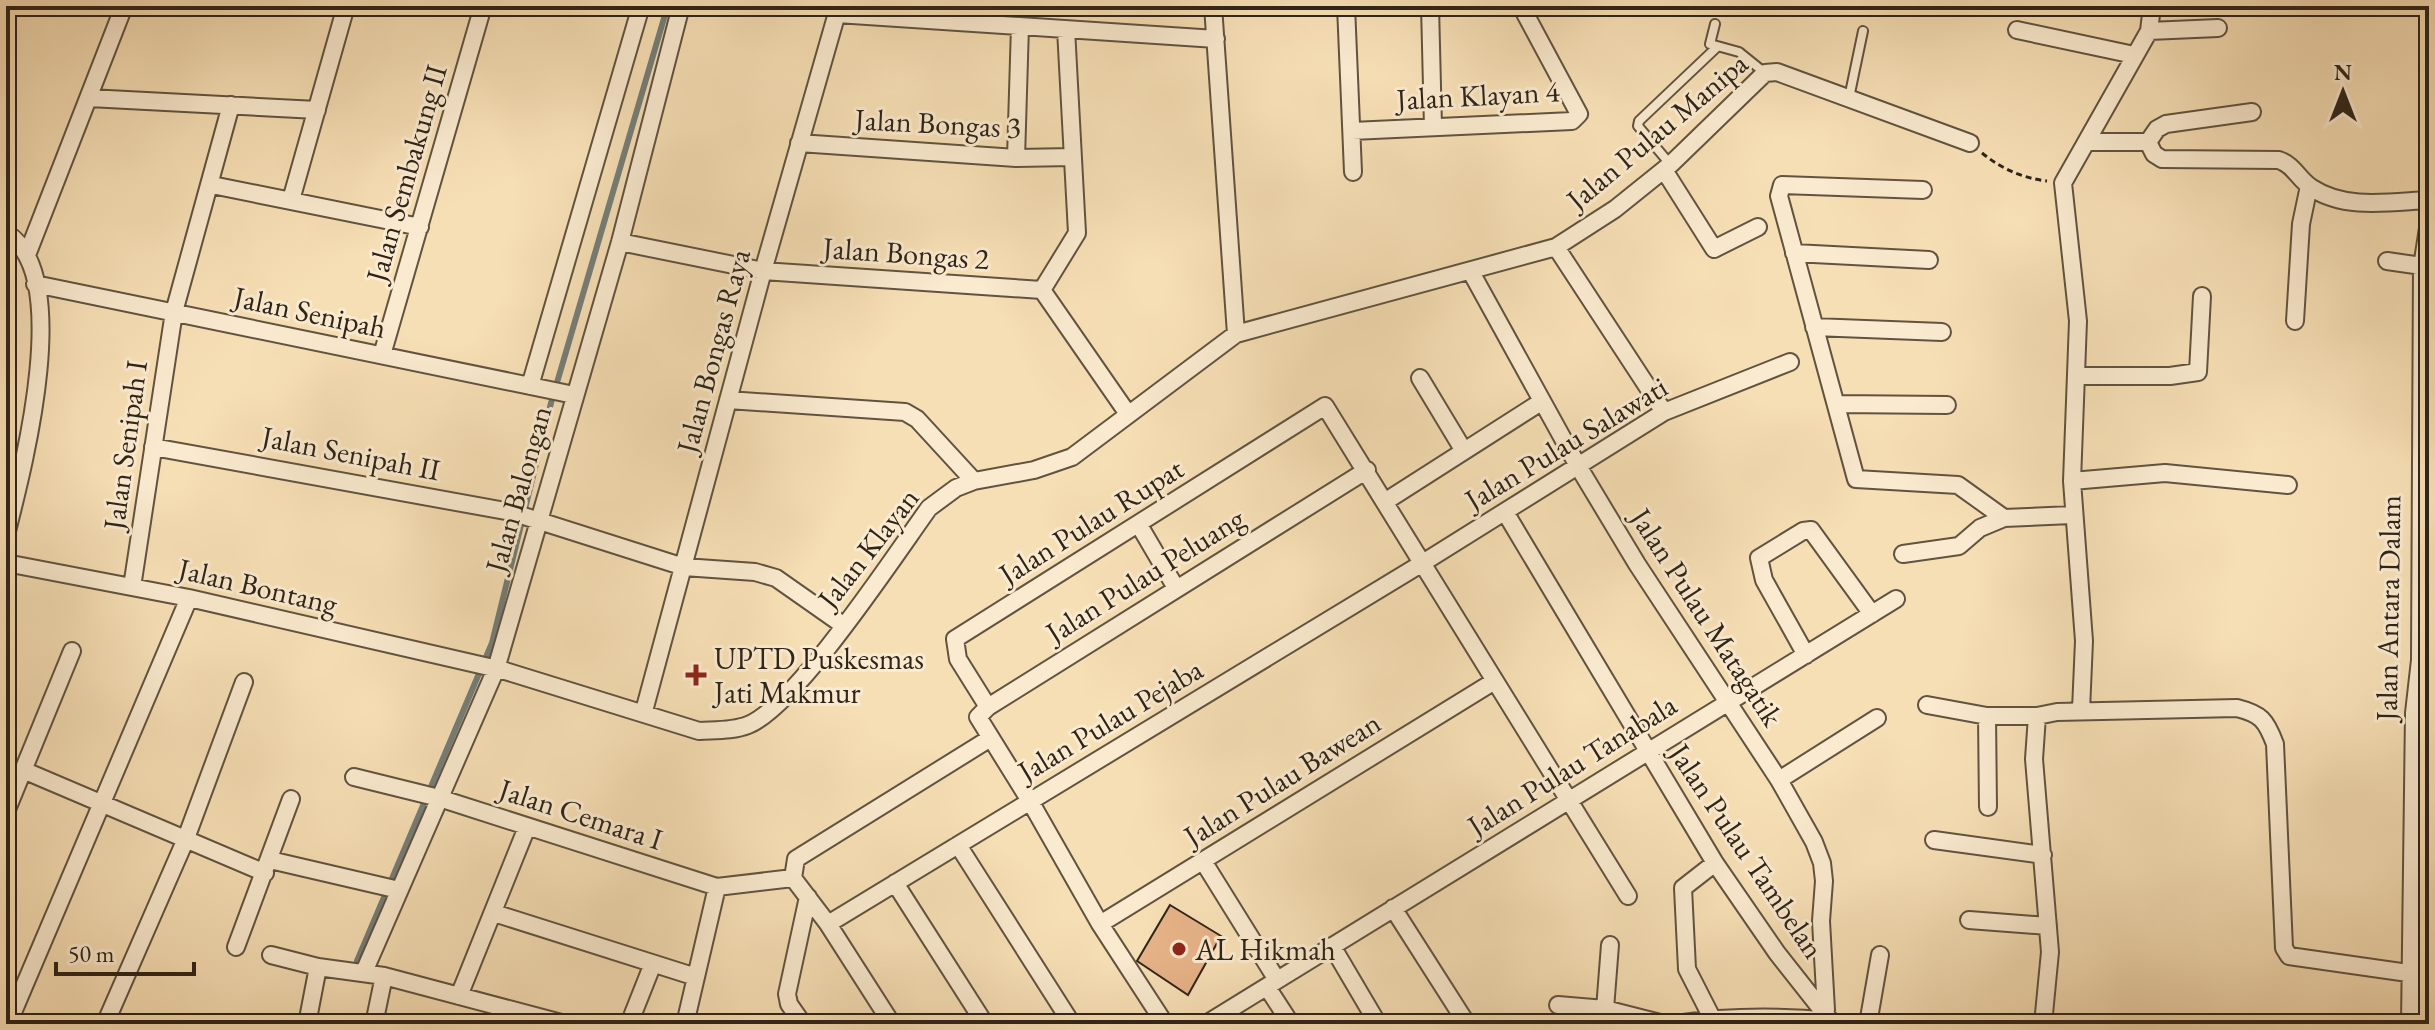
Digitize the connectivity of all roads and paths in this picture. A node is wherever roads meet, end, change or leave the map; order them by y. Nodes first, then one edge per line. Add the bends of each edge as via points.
1 (124, 6) edge
2 (346, 6) edge
3 (483, 6) edge
4 (641, 6) edge
5 (1213, 6) edge
6 (1346, 6) edge
7 (1430, 6) edge
8 (1521, 6) edge
9 (2152, 6) edge
10 (674, 7) edge
11 (838, 10) edge
12 (1715, 24) dead end
13 (1020, 26) junction
14 (2218, 28) dead end
15 (1066, 29) junction
16 (2017, 30) dead end
17 (1863, 31) dead end
18 (2149, 31) junction
19 (1216, 39) junction
20 (1716, 48) junction
21 (2134, 55) junction
22 (1765, 73) junction
23 (89, 98) junction
24 (1849, 98) junction
25 (231, 105) junction
26 (317, 110) junction
27 (2252, 112) dead end
28 (1433, 127) junction
29 (1352, 131) junction
30 (2087, 142) junction
31 (2148, 142) junction
32 (799, 143) junction
33 (1970, 143) joint
34 (1073, 157) junction
35 (1016, 158) junction
36 (1667, 167) junction
37 (1353, 172) dead end
38 (2063, 183) junction
39 (212, 185) junction
40 (2309, 186) junction
41 (1923, 190) dead end
42 (2429, 193) edge
43 (291, 200) junction
44 (2428, 200) edge
45 (420, 227) junction
46 (1758, 227) dead end
47 (6, 233) edge
48 (620, 242) junction
49 (1556, 247) junction
50 (1794, 253) junction
51 (27, 255) junction
52 (1929, 260) dead end
53 (2387, 261) dead end
54 (2425, 267) edge
55 (763, 271) junction
56 (1471, 272) junction
57 (35, 284) junction
58 (1042, 290) junction
59 (2202, 296) dead end
60 (174, 312) junction
61 (2295, 321) dead end
62 (1814, 327) junction
63 (1942, 332) dead end
64 (1236, 334) junction
65 (382, 355) junction
66 (1790, 362) dead end
67 (2077, 376) junction
68 (1420, 378) dead end
69 (534, 387) junction
70 (568, 393) junction
71 (728, 400) junction
72 (1541, 402) junction
73 (1836, 404) junction
74 (1947, 405) dead end
75 (1664, 412) junction
76 (1128, 414) junction
77 (153, 447) junction
78 (1464, 451) junction
79 (1578, 465) junction
80 (1367, 470) junction
81 (974, 481) junction
82 (2072, 481) junction
83 (2288, 485) dead end
84 (1386, 501) junction
85 (1505, 512) junction
86 (2072, 515) junction
87 (534, 518) junction
88 (2004, 518) junction
89 (1139, 525) junction
90 (6, 535) edge
91 (1903, 554) dead end
92 (6, 563) edge
93 (1421, 564) junction
94 (684, 567) junction
95 (132, 587) junction
96 (1176, 588) junction
97 (189, 598) junction
98 (1896, 599) dead end
99 (1872, 614) junction
100 (843, 625) junction
101 (72, 651) dead end
102 (1806, 655) junction
103 (486, 666) junction
104 (244, 682) dead end
105 (1493, 682) junction
106 (1728, 702) junction
107 (1927, 705) dead end
108 (988, 707) junction
109 (2081, 710) junction
110 (644, 711) junction
111 (1987, 716) junction
112 (2037, 716) junction
113 (1877, 718) dead end
114 (989, 739) junction
115 (1646, 750) junction
116 (23, 770) junction
117 (354, 777) dead end
118 (1779, 780) junction
119 (431, 796) junction
120 (291, 799) dead end
121 (1030, 801) junction
122 (1566, 801) junction
123 (102, 804) junction
124 (1988, 807) dead end
125 (6, 812) edge
126 (527, 827) junction
127 (1934, 840) dead end
128 (185, 841) junction
129 (958, 845) junction
130 (2043, 855) junction
131 (1203, 861) junction
132 (1715, 863) junction
133 (267, 867) junction
134 (793, 878) junction
135 (895, 883) junction
136 (717, 887) junction
137 (392, 889) junction
138 (1628, 896) dead end
139 (808, 897) junction
140 (1393, 908) junction
141 (494, 913) junction
142 (1969, 920) dead end
143 (828, 924) junction
144 (1100, 924) junction
145 (2048, 926) junction
146 (1610, 945) dead end
147 (1332, 946) junction
148 (236, 947) dead end
149 (271, 955) dead end
150 (1880, 955) dead end
151 (652, 966) junction
152 (318, 967) junction
153 (364, 972) junction
154 (2429, 972) edge
155 (2408, 973) junction
156 (384, 976) junction
157 (696, 977) junction
158 (1272, 984) junction
159 (459, 996) junction
160 (1558, 1005) dead end
161 (1605, 1009) junction
162 (1712, 1018) junction
163 (1830, 1019) edge
164 (539, 1021) edge
165 (8, 1024) edge
166 (105, 1024) edge
167 (307, 1024) edge
168 (374, 1024) edge
169 (565, 1024) edge
170 (629, 1024) edge
171 (685, 1024) edge
172 (803, 1024) edge
173 (892, 1024) edge
174 (985, 1024) edge
175 (1072, 1024) edge
176 (1165, 1024) edge
177 (1206, 1024) edge
178 (1291, 1024) edge
179 (1378, 1024) edge
180 (1467, 1024) edge
181 (1664, 1024) edge
182 (1676, 1024) edge
183 (1868, 1024) edge
184 (2043, 1024) edge
185 (2410, 1024) edge

1 - 23 street
2 - 26 street
3 - 45 street, Jalan Sembakung II
4 - 69 street
5 - 19 street
6 - 29 street
7 - 28 street
8 - 28 street, Jalan Klayan 4 via 1579,114 1572,121
9 - 18 street
10 - 48 street, Jalan Balongan
11 - 13 street
11 - 32 street, Jalan Bongas Raya
12 - 20 lane via 1710,41
13 - 15 street
13 - 35 street
14 - 18 street
15 - 19 street
15 - 34 street
16 - 21 street
17 - 24 lane
18 - 21 street
19 - 64 street
20 - 22 lane via 1739,52
20 - 36 lane via 1639,121
21 - 30 street
22 - 24 street, Jalan Pulau Manipa via 1777,72
22 - 36 street, Jalan Pulau Manipa
23 - 25 street
23 - 51 street
24 - 33 street, Jalan Pulau Manipa
25 - 26 street
25 - 39 street, Jalan Senipah I
26 - 43 street
27 - 31 street via 2166,124
28 - 29 street, Jalan Klayan 4
29 - 37 street
30 - 31 street
30 - 38 street
31 - 40 street via 2162,159 2279,160 2291,164
32 - 35 street, Jalan Bongas 3
32 - 55 street, Jalan Bongas Raya
33 - 38 path via 1997,165 2029,179
34 - 35 street, Jalan Bongas 3
34 - 58 street via 1077,233
36 - 46 street via 1714,249
36 - 49 street, Jalan Pulau Manipa
38 - 67 street via 2075,281
39 - 43 street
39 - 60 street, Jalan Senipah I
40 - 44 street via 2337,200
40 - 61 street via 2301,224
41 - 50 street via 1782,185 1779,196
42 - 44 street, Jalan Antara Dalam
43 - 45 street
44 - 54 street, Jalan Antara Dalam
45 - 65 street, Jalan Sembakung II
47 - 51 street
48 - 55 street, Jalan Bongas 2
48 - 70 street, Jalan Balongan
49 - 56 street, Jalan Pulau Manipa
49 - 75 street
50 - 52 street
50 - 62 street
51 - 57 street
53 - 54 street
54 - 155 street, Jalan Antara Dalam via 2420,660
55 - 58 street, Jalan Bongas 2
55 - 71 street, Jalan Bongas Raya
56 - 64 street, Jalan Klayan
56 - 72 street, Jalan Pulau Matagatik
57 - 60 street, Jalan Senipah
57 - 90 street via 43,344 30,436
58 - 76 street
59 - 67 street via 2198,372
60 - 65 street, Jalan Senipah
60 - 77 street, Jalan Senipah I
62 - 63 street
62 - 73 street
64 - 76 street, Jalan Klayan
65 - 69 street, Jalan Senipah
66 - 75 street, Jalan Pulau Salawati
67 - 82 street
68 - 78 street
69 - 70 street, Jalan Senipah
70 - 87 street, Jalan Balongan
71 - 81 street via 905,412
71 - 94 street, Jalan Bongas Raya
72 - 78 street
72 - 79 street, Jalan Pulau Matagatik
73 - 74 street
73 - 88 street via 1856,479 1958,485
75 - 79 street, Jalan Pulau Salawati
76 - 81 street, Jalan Klayan via 1072,457
77 - 87 street, Jalan Senipah II
77 - 95 street, Jalan Senipah I
78 - 84 street
79 - 85 street, Jalan Pulau Salawati
79 - 106 street, Jalan Pulau Matagatik
80 - 84 street
80 - 89 street, Jalan Pulau Rupat via 1325,406
80 - 96 street, Jalan Pulau Peluang
81 - 100 street, Jalan Klayan via 929,508
82 - 83 street via 2178,474
82 - 86 street
84 - 93 street
85 - 93 street, Jalan Pulau Salawati
85 - 115 street, Jalan Pulau Tambelan
86 - 88 street
86 - 109 street via 2084,641
87 - 94 street, Jalan Senipah II
87 - 103 street, Jalan Balongan
88 - 91 street via 1980,528 1959,546
89 - 96 street
89 - 108 street, Jalan Pulau Rupat via 955,639 958,659
92 - 95 street, Jalan Bontang
93 - 105 street
93 - 121 street, Jalan Pulau Pejaba
94 - 100 street, Jalan Senipah II via 776,578
94 - 110 street, Jalan Bongas Raya
95 - 97 street, Jalan Bontang
96 - 108 street, Jalan Pulau Peluang
97 - 103 street, Jalan Bontang
97 - 123 street
98 - 99 street, Jalan Pulau Tanabala
99 - 102 street, Jalan Pulau Tanabala
99 - 102 street via 1811,530 1759,558 1764,580
100 - 110 street, Jalan Klayan via 786,696 751,724 699,731
101 - 116 street
102 - 106 street, Jalan Pulau Tanabala
103 - 110 street, Jalan Klayan
103 - 119 street, Jalan Balongan
104 - 128 street
105 - 122 street
105 - 131 street, Jalan Pulau Bawean
106 - 115 street, Jalan Pulau Tanabala
106 - 118 street, Jalan Pulau Matagatik
107 - 111 street
108 - 114 street via 977,720
109 - 112 street
109 - 155 street via 2237,708 2258,713 2275,744 2284,948 2289,956
111 - 112 street
111 - 124 street
112 - 130 street via 2034,759
113 - 118 street
114 - 121 street
114 - 134 street via 796,859
115 - 122 street, Jalan Pulau Tanabala
115 - 132 street, Jalan Pulau Tambelan
116 - 123 street
116 - 125 street
117 - 119 street, Jalan Cemara I
118 - 163 street, Jalan Pulau Matagatik via 1822,863
119 - 126 street, Jalan Cemara I
119 - 137 street, Jalan Balongan
120 - 133 street
121 - 129 street, Jalan Pulau Pejaba
121 - 144 street
122 - 138 street
122 - 140 street, Jalan Pulau Tanabala
123 - 128 street
123 - 165 street
126 - 136 street, Jalan Cemara I
126 - 141 street
127 - 130 street
128 - 133 street
128 - 166 street
129 - 135 street, Jalan Pulau Pejaba
129 - 175 street
130 - 145 street
131 - 144 street, Jalan Pulau Bawean
131 - 158 street
132 - 162 street via 1683,888 1687,969
132 - 163 street, Jalan Pulau Tambelan
133 - 137 street
133 - 148 street
134 - 136 street, Jalan Cemara I
134 - 139 street
135 - 143 street, Jalan Pulau Pejaba
135 - 174 street
136 - 157 street
137 - 153 street, Jalan Balongan
139 - 143 street
139 - 172 street via 787,994
140 - 147 street, Jalan Pulau Tanabala
140 - 180 street
141 - 151 street
141 - 159 street
142 - 145 street
143 - 173 street
144 - 176 street
145 - 184 street
146 - 161 street
147 - 158 street, Jalan Pulau Tanabala
147 - 179 street
149 - 152 street
150 - 183 street
151 - 157 street
151 - 170 street
152 - 153 street
152 - 167 street
153 - 156 street
154 - 155 lane
155 - 185 street, Jalan Antara Dalam
156 - 159 street
156 - 168 street
157 - 171 street
158 - 177 street, Jalan Pulau Tanabala
158 - 178 street
159 - 164 street
160 - 161 street
161 - 181 street
162 - 163 street
162 - 182 street
164 - 169 street

